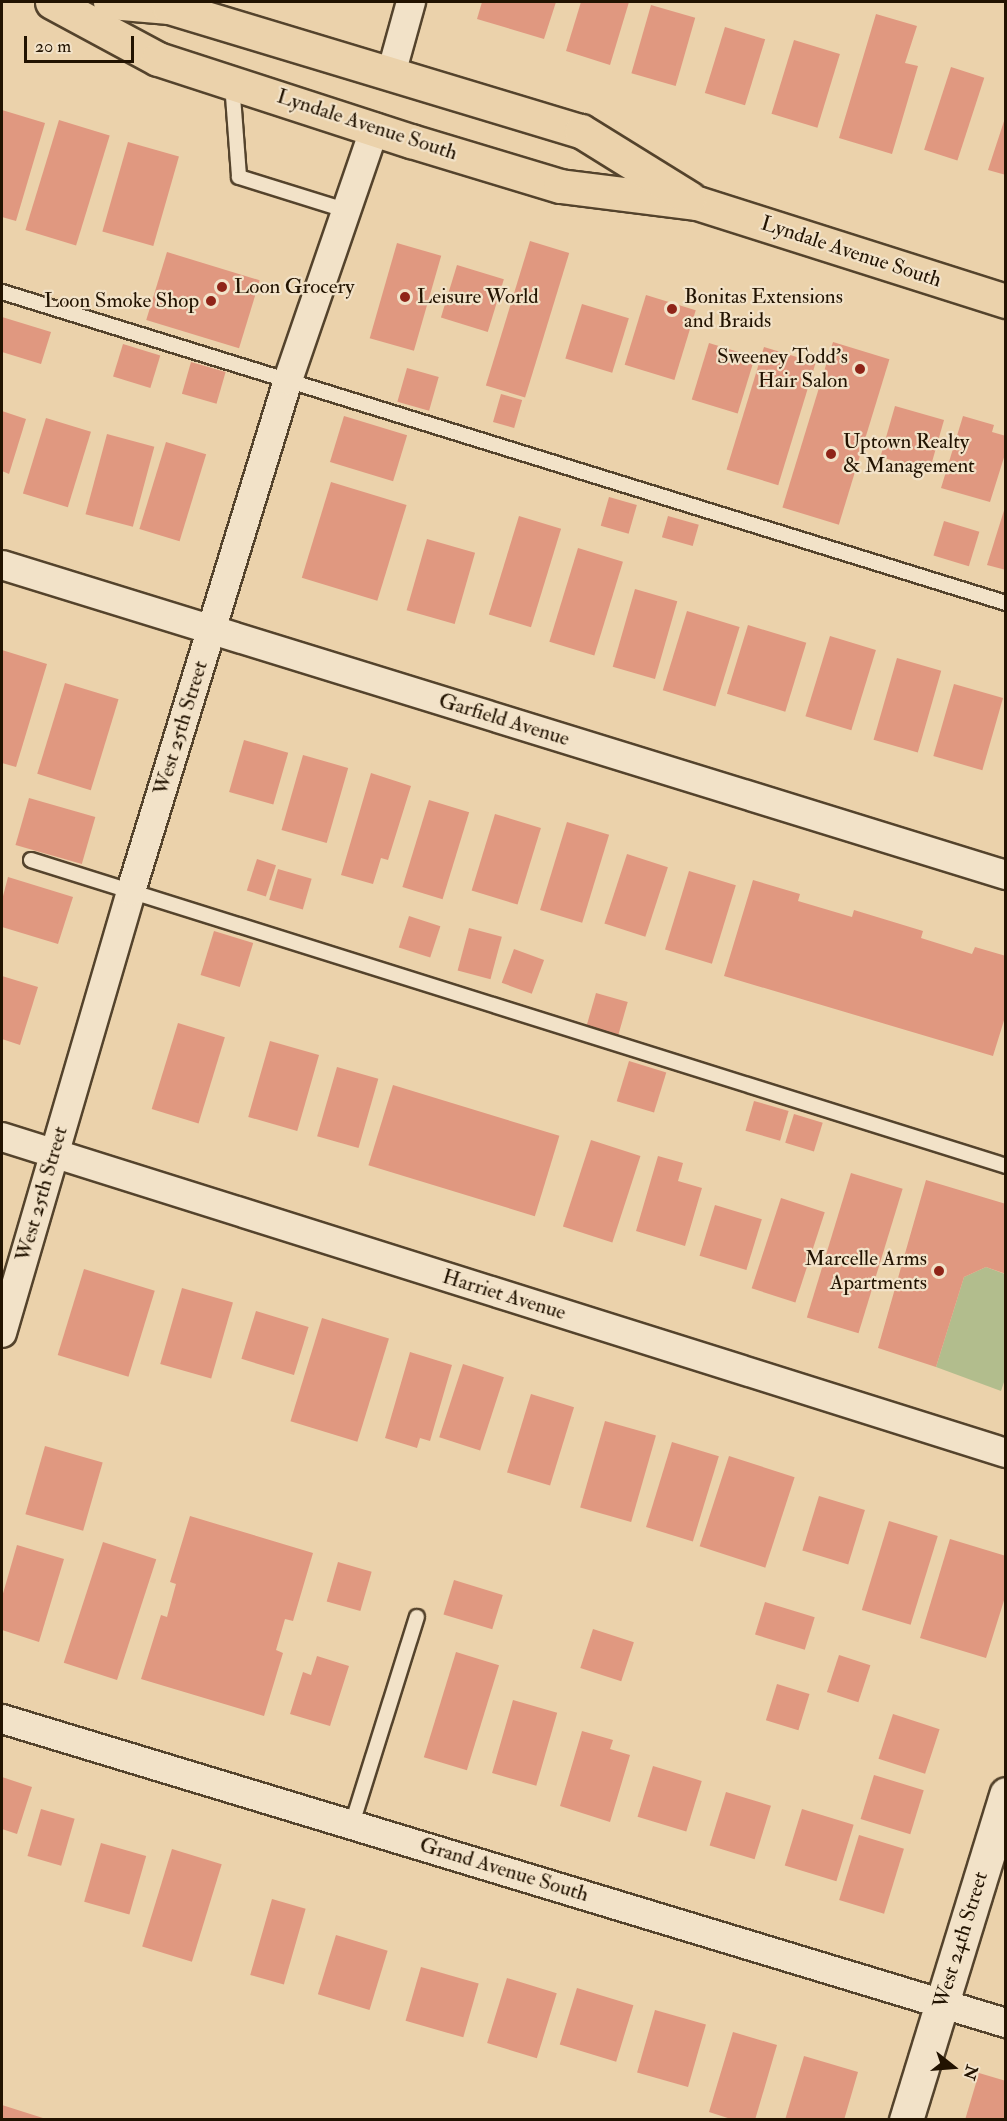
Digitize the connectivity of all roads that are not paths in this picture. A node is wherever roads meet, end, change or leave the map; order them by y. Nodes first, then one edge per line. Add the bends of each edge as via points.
1 (52, 2) edge
2 (110, 2) edge
3 (411, 2) edge
4 (391, 74) junction
5 (232, 82) junction
6 (375, 128) junction
7 (697, 203) junction
8 (348, 211) junction
9 (2, 292) edge
10 (1005, 301) edge
11 (288, 380) junction
12 (2, 565) edge
13 (1005, 603) edge
14 (211, 629) junction
15 (30, 860) dead end
16 (1005, 875) edge
17 (131, 891) junction
18 (2, 1137) edge
19 (54, 1153) junction
20 (1005, 1166) edge
21 (2, 1333) edge
22 (1005, 1453) edge
23 (417, 1617) dead end
24 (2, 1719) edge
25 (1005, 1794) edge
26 (352, 1824) junction
27 (942, 2002) junction
28 (1005, 2023) edge
29 (906, 2120) edge

1 - 5 main road, Lyndale Avenue South via 158,59
2 - 4 main road, Lyndale Avenue South via 169,8
3 - 4 street
4 - 7 main road, Lyndale Avenue South via 581,131
5 - 6 main road, Lyndale Avenue South
5 - 8 lane via 239,177
6 - 7 main road, Lyndale Avenue South via 560,186
6 - 8 street, West 25th Street
7 - 10 main road, Lyndale Avenue South
8 - 11 street, West 25th Street
9 - 11 lane
11 - 13 lane
11 - 14 street, West 25th Street
12 - 14 street, Garfield Avenue
14 - 16 street, Garfield Avenue
14 - 17 street, West 25th Street
15 - 17 lane
17 - 19 street, West 25th Street
17 - 20 lane
18 - 19 street, Harriet Avenue
19 - 21 street, West 25th Street
19 - 22 street, Harriet Avenue
23 - 26 lane
24 - 26 street, Grand Avenue South
25 - 27 street, West 24th Street
26 - 27 street, Grand Avenue South
27 - 28 street, Grand Avenue South
27 - 29 street, West 24th Street

